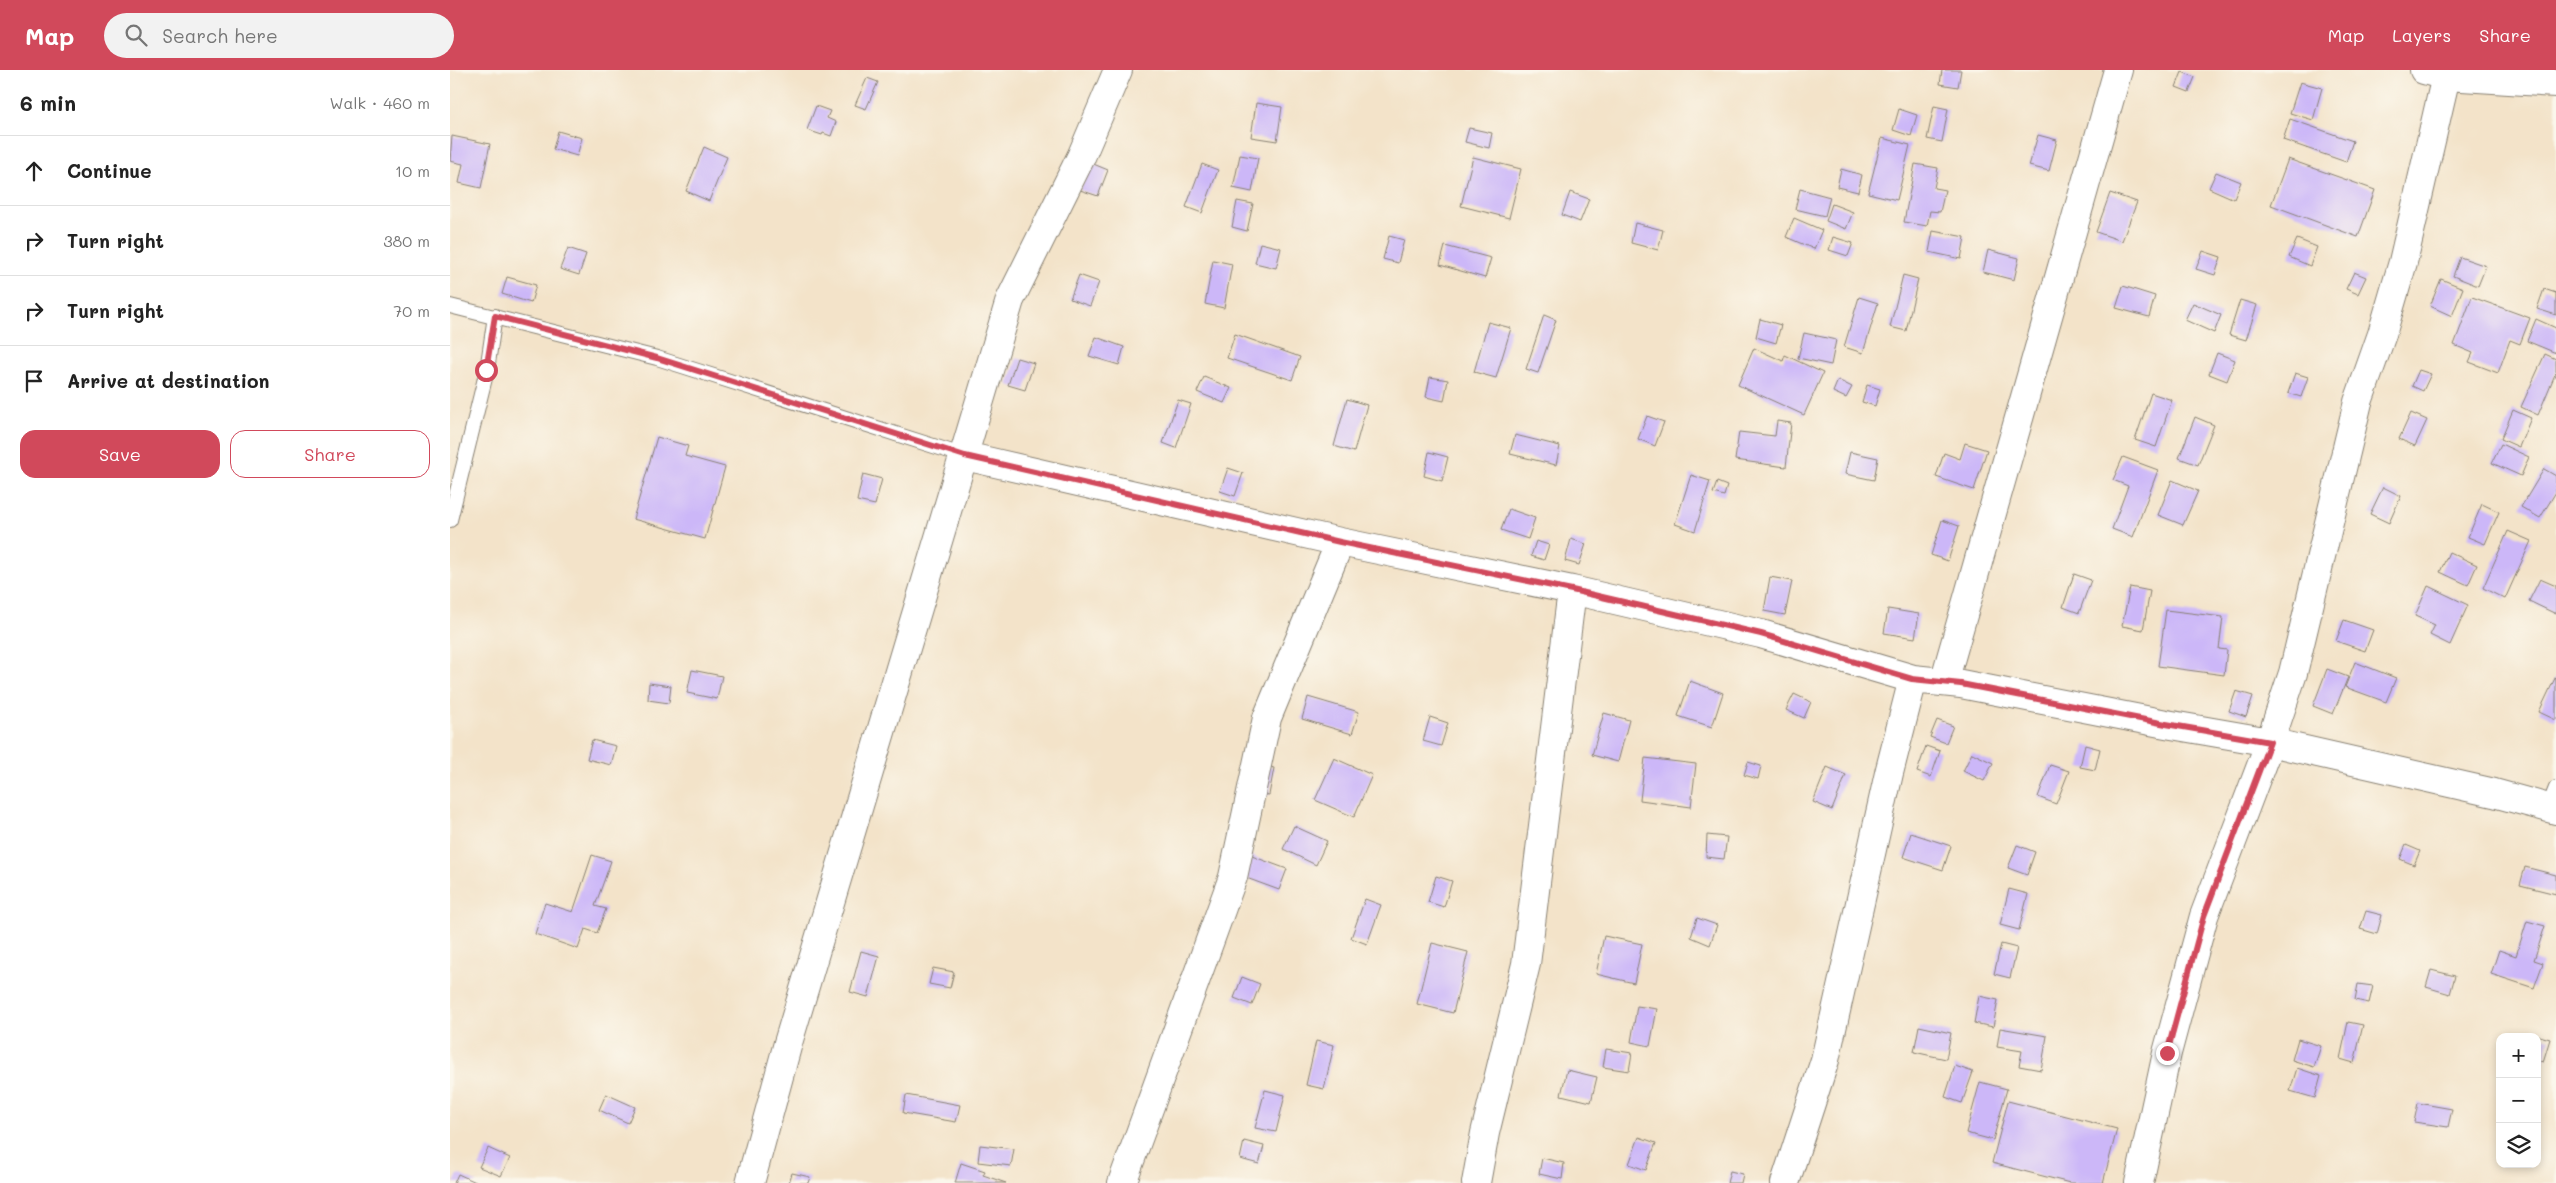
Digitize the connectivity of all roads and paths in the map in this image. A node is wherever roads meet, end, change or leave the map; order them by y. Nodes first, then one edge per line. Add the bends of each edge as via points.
1 (1118, 70) edge
2 (2118, 70) edge
3 (2435, 73) edge
4 (2556, 83) edge
5 (450, 306) edge
6 (495, 316) junction
7 (965, 456) junction
8 (450, 520) edge
9 (1340, 542) junction
10 (1572, 590) junction
11 (1912, 679) junction
12 (1944, 682) junction
13 (2270, 742) junction
14 (2554, 802) edge
15 (750, 1183) edge
16 (1122, 1183) edge
17 (1476, 1183) edge
18 (1785, 1183) edge
19 (2139, 1183) edge

1 - 7 street via 1081,157 1010,300
2 - 12 street
3 - 4 street
3 - 13 street via 2403,262 2358,402 2293,673
5 - 6 lane
6 - 7 lane via 657,358
6 - 8 lane via 486,370
7 - 9 street
7 - 15 street via 788,1043
9 - 10 street
9 - 16 street via 1267,718 1233,877
10 - 11 street via 1761,634
10 - 17 street via 1526,964
11 - 12 street
11 - 18 street via 1825,1060
12 - 13 street
13 - 14 street via 2494,793
13 - 19 street via 2204,916 2167,1053

